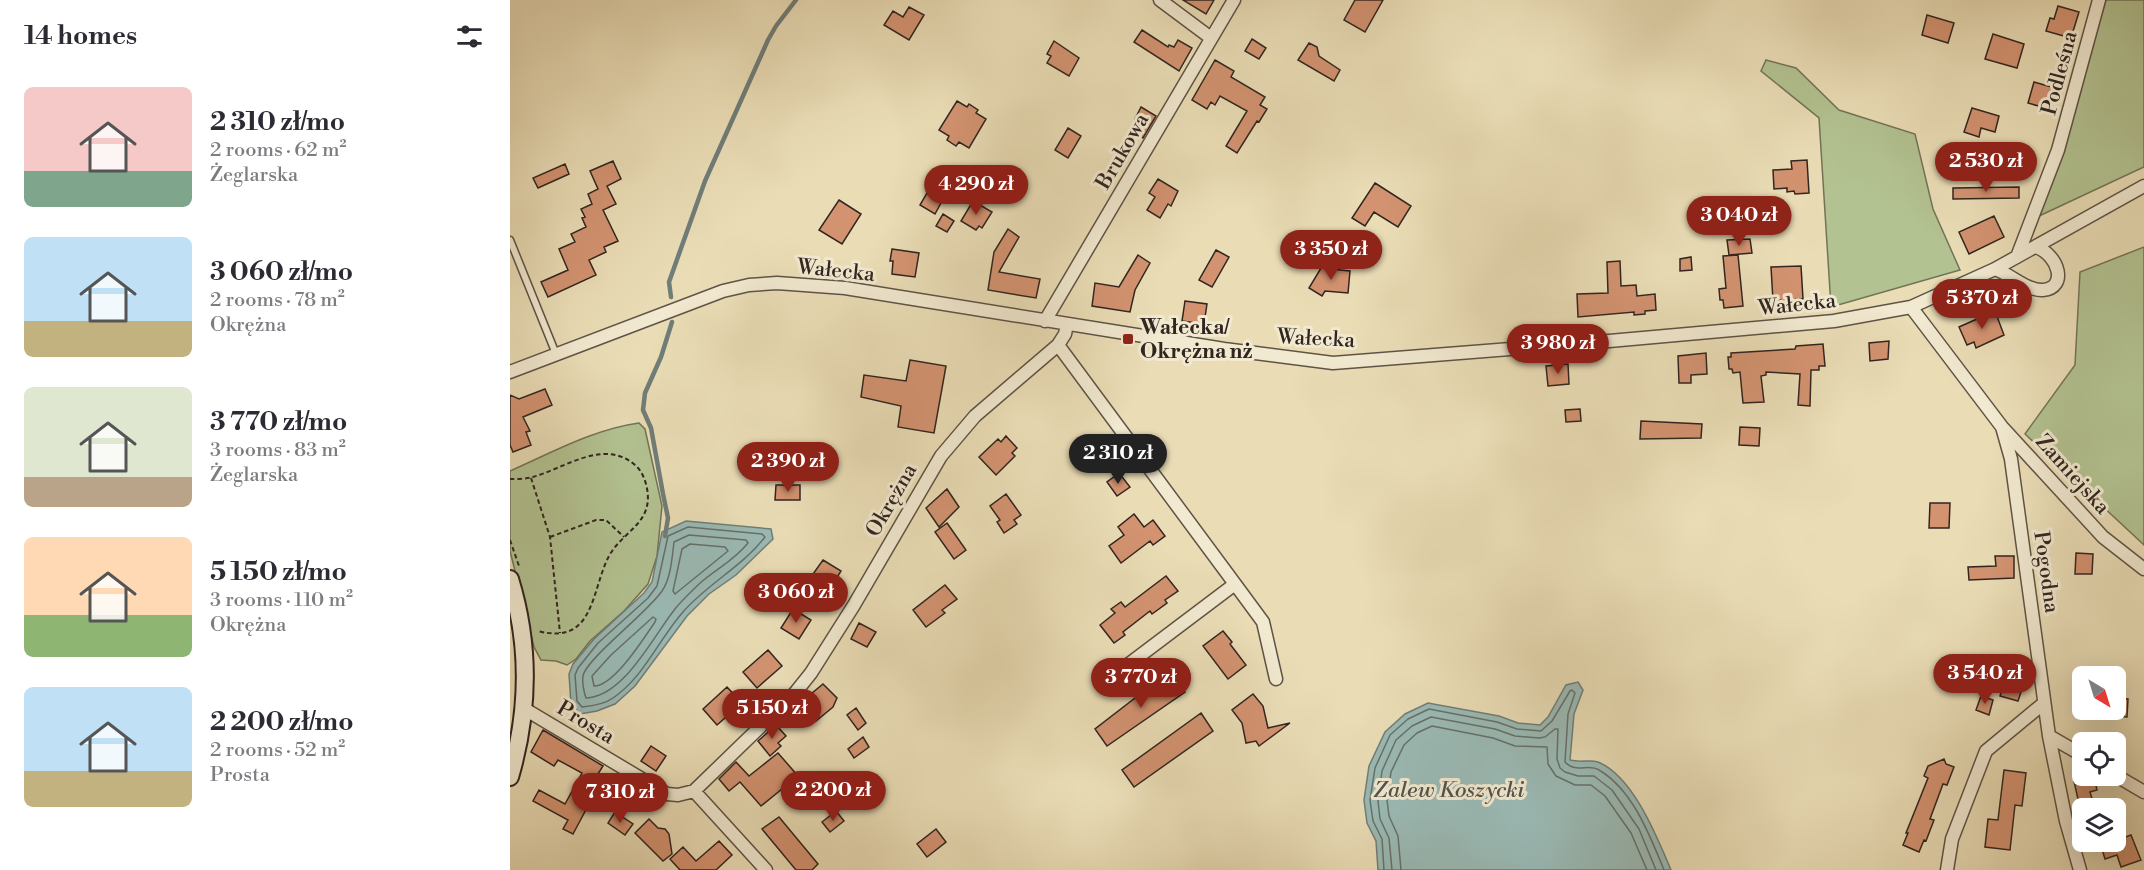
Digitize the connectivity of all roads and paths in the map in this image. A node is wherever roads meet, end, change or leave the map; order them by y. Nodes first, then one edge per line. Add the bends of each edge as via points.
1 (1160, 0) edge
2 (1234, 0) edge
3 (2099, 0) edge
4 (1211, 38) junction
5 (2144, 186) edge
6 (510, 240) edge
7 (2036, 247) junction
8 (2017, 257) junction
9 (1995, 269) junction
10 (1911, 307) junction
11 (1045, 321) junction
12 (1067, 324) junction
13 (1058, 345) junction
14 (556, 354) junction
15 (510, 372) edge
16 (2002, 427) junction
17 (531, 478) junction
18 (510, 479) edge
19 (550, 537) junction
20 (624, 537) junction
21 (2144, 569) edge
22 (510, 579) edge
23 (1235, 584) junction
24 (521, 626) junction
25 (560, 633) junction
26 (1121, 670) dead end
27 (1276, 679) dead end
28 (2044, 703) junction
29 (524, 708) junction
30 (2049, 736) junction
31 (2072, 749) edge
32 (510, 777) edge
33 (2126, 781) edge
34 (694, 791) junction
35 (2144, 792) edge
36 (766, 870) edge
37 (1947, 870) edge
38 (2080, 870) edge

1 - 4 street
2 - 4 street, Brukowa
3 - 8 street, Podleśna via 2058,150
4 - 11 street, Brukowa
5 - 7 street, Wałecka
6 - 14 lane
7 - 8 street, Wałecka
7 - 9 street via 2056,264 2057,277 2051,287 2036,289
8 - 9 street, Wałecka
9 - 10 street, Wałecka
10 - 12 street, Wałecka via 1833,321 1333,363
10 - 16 street, Pogodna
11 - 12 street, Wałecka
11 - 14 street, Wałecka via 845,288 749,285 723,291
12 - 13 street, Okrężna
13 - 23 street
13 - 34 street, Okrężna via 975,416 941,456 811,674
14 - 15 street, Wałecka
16 - 21 street, Zamiejska via 2103,537
16 - 28 street, Pogodna via 2012,459
17 - 18 path
17 - 19 path
17 - 20 path via 598,453 626,458 644,478 649,502 645,515
19 - 20 path via 596,520 606,520
19 - 25 path
20 - 25 path via 604,567 587,616 579,625
22 - 24 street
23 - 26 street
23 - 27 street via 1263,622
24 - 25 path
24 - 29 street
28 - 30 street, Pogodna
28 - 37 street via 1986,751 1952,839
29 - 32 street
29 - 34 street, Prosta via 667,794
30 - 31 street
30 - 38 street, Pogodna
33 - 35 street
34 - 36 street

